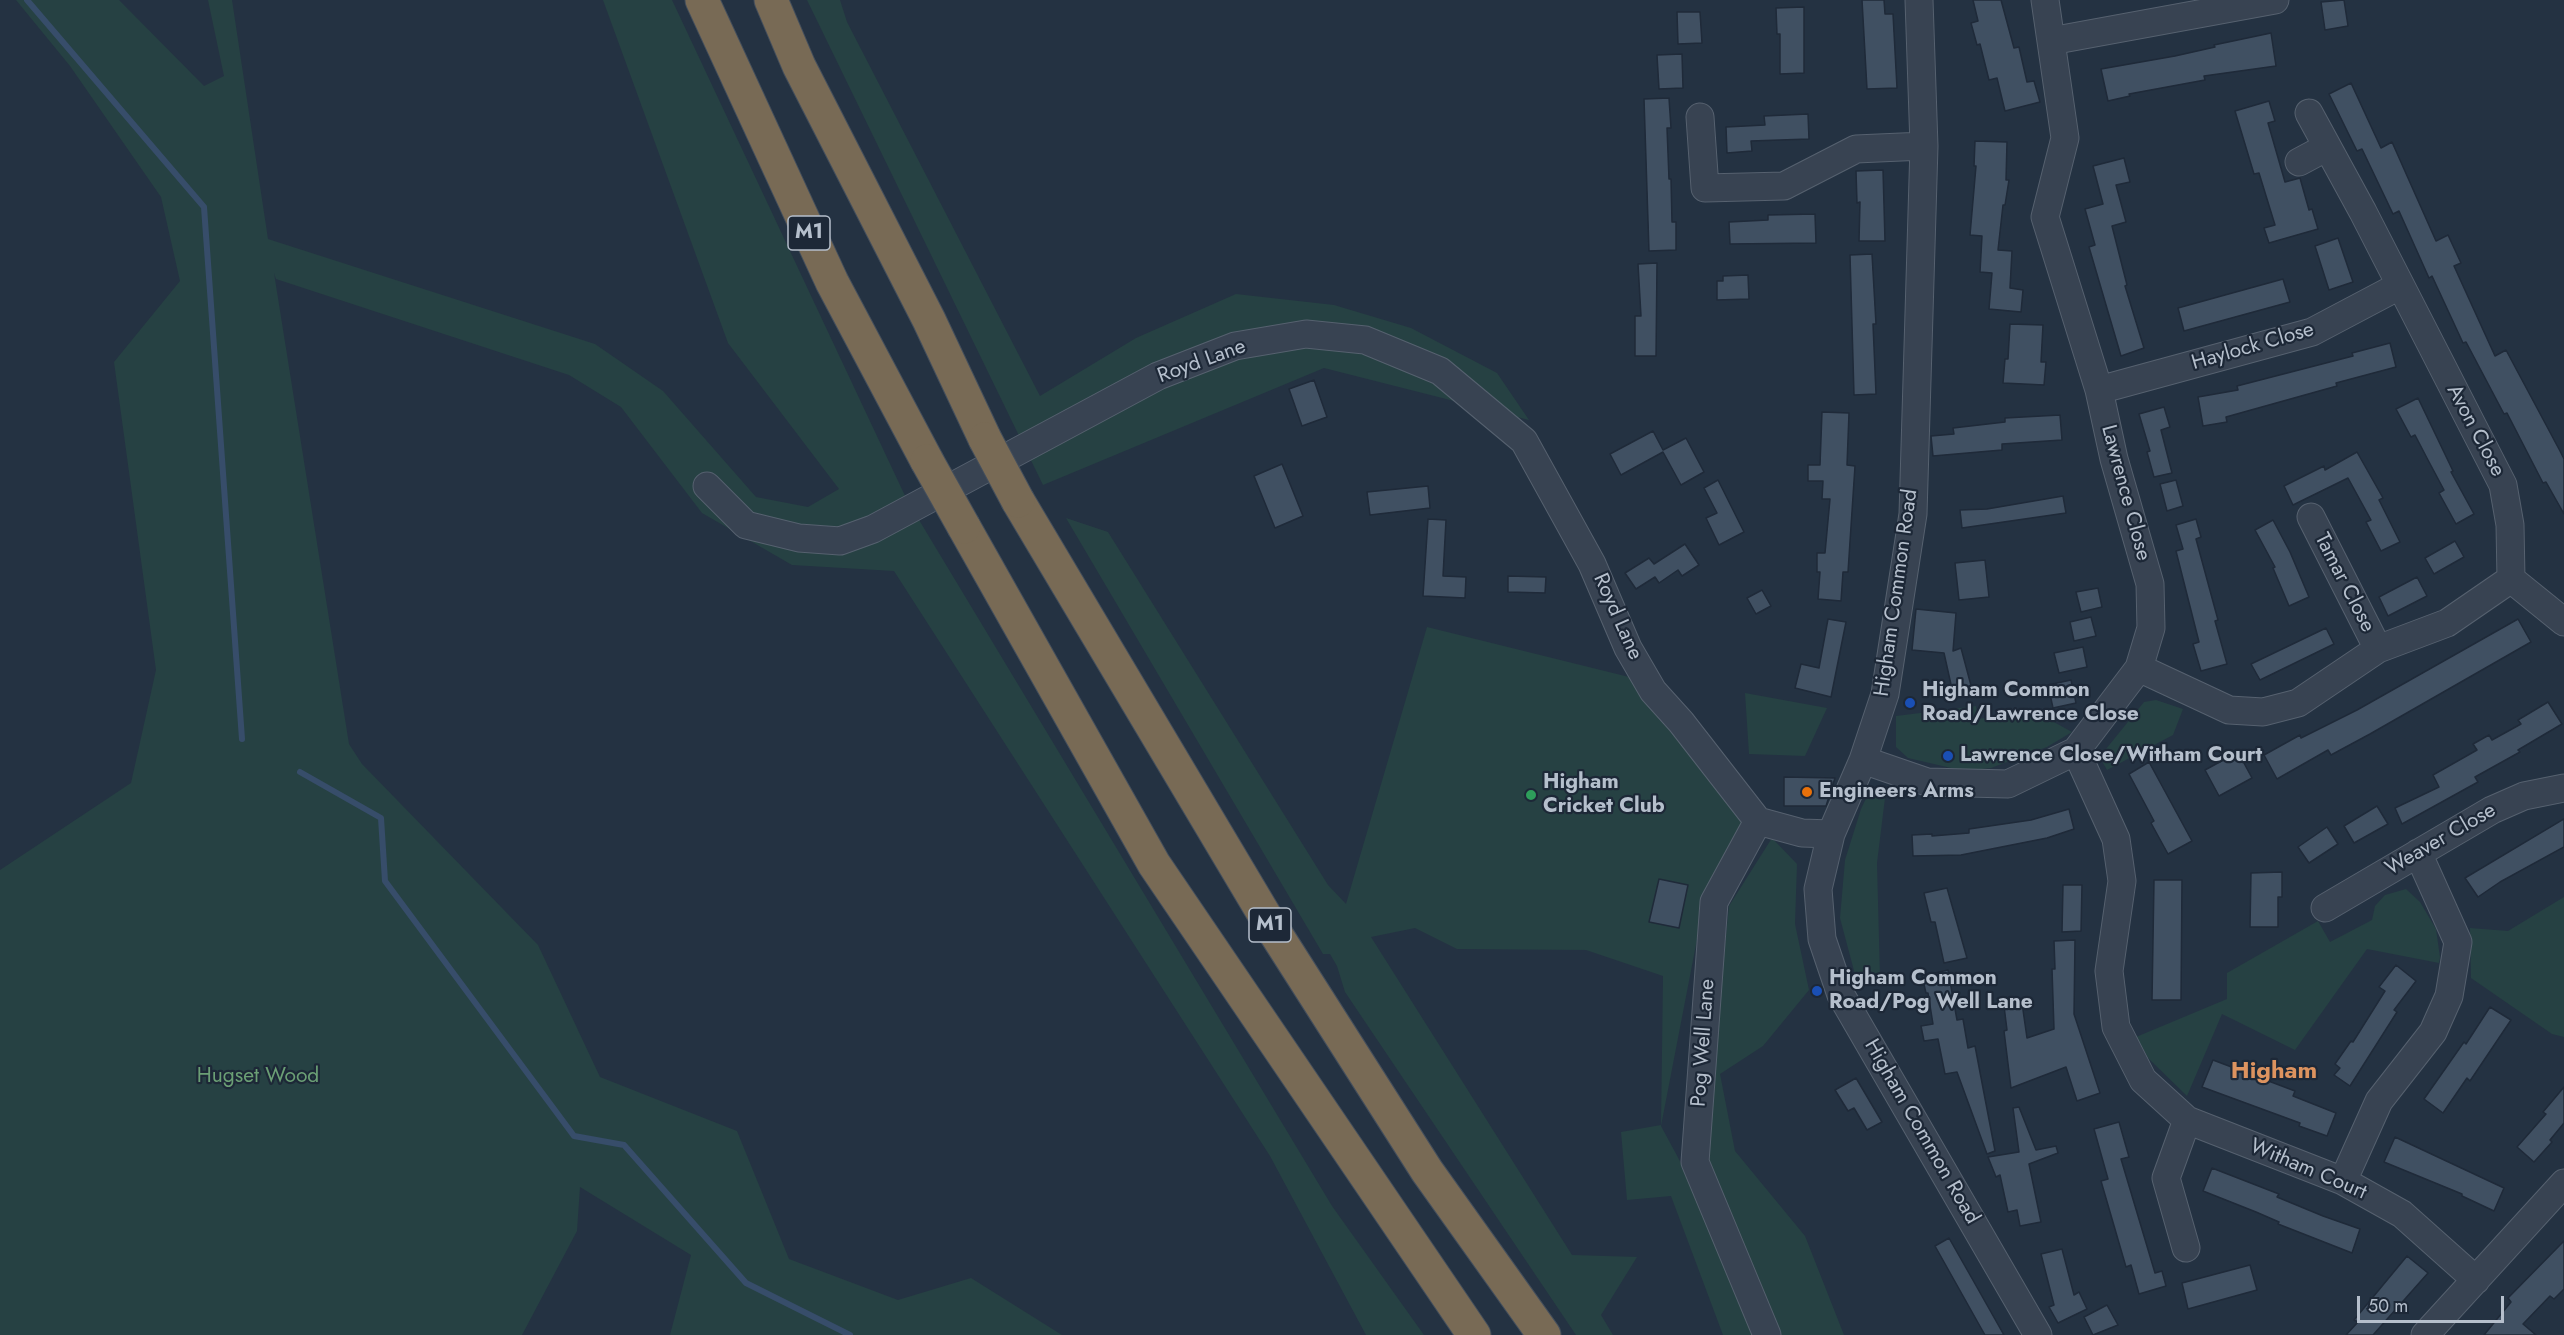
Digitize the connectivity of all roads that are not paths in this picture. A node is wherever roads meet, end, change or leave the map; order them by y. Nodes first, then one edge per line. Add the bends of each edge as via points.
1 (702, 0) edge
2 (771, 0) edge
3 (1918, 0) edge
4 (2045, 0) edge
5 (2275, 0) edge
6 (2051, 41) junction
7 (2309, 113) dead end
8 (1700, 117) dead end
9 (1924, 146) junction
10 (2326, 147) junction
11 (2299, 162) dead end
12 (2399, 286) junction
13 (2099, 390) junction
14 (706, 486) dead end
15 (2311, 518) dead end
16 (2511, 579) junction
17 (2564, 621) edge
18 (2378, 650) junction
19 (2139, 668) junction
20 (2076, 751) junction
21 (1863, 759) junction
22 (2564, 788) edge
23 (1758, 821) junction
24 (1830, 834) junction
25 (2418, 853) junction
26 (2325, 908) dead end
27 (2187, 1120) junction
28 (2343, 1181) junction
29 (2564, 1183) edge
30 (2186, 1248) dead end
31 (2476, 1280) junction
32 (1474, 1335) edge
33 (1544, 1335) edge
34 (1767, 1335) edge
35 (2038, 1335) edge
36 (2425, 1335) edge

1 - 32 highway, M1, bridge via 832,282 927,461 1154,864
2 - 33 highway, M1, bridge via 799,66 1018,501 1280,941 1427,1171
3 - 9 street, Higham Common Road
4 - 6 street, Lawrence Close
5 - 6 street
6 - 13 street, Lawrence Close via 2065,138 2045,217
7 - 10 street, Avon Close
8 - 9 street via 1705,188 1784,186 1856,149
9 - 21 street, Higham Common Road via 1913,514 1885,694
10 - 11 street
10 - 12 street, Avon Close
12 - 13 street, Haylock Close via 2312,332
12 - 16 street, Avon Close via 2504,485 2511,525
13 - 19 street, Lawrence Close via 2114,459 2150,584 2151,628
14 - 23 street, Royd Lane via 746,525 840,542 873,529 1158,376 1235,346 1306,334 1365,339 1440,371 1524,441 1592,564 1628,648 1653,691
15 - 18 street, Tamar Close
16 - 17 street
16 - 18 street via 2446,623
18 - 19 street via 2298,703 2263,712 2229,710
19 - 20 street, Lawrence Close
20 - 21 street, Lawrence Close via 2008,784 1928,782
20 - 27 street, Witham Court via 2116,839 2122,881 2109,971 2116,1028 2143,1080
21 - 24 street, Higham Common Road
22 - 25 street, Weaver Close via 2524,796 2492,810
23 - 24 street via 1802,833
23 - 34 street, Pog Well Lane via 1714,902 1695,1162
24 - 35 street, Higham Common Road via 1818,889 1821,939 1841,995
25 - 26 street, Weaver Close
25 - 28 street via 2458,942 2448,996 2433,1032 2379,1101
27 - 28 street, Witham Court
27 - 30 street via 2166,1178
28 - 31 street, Witham Court via 2402,1214
29 - 31 street
31 - 36 street

